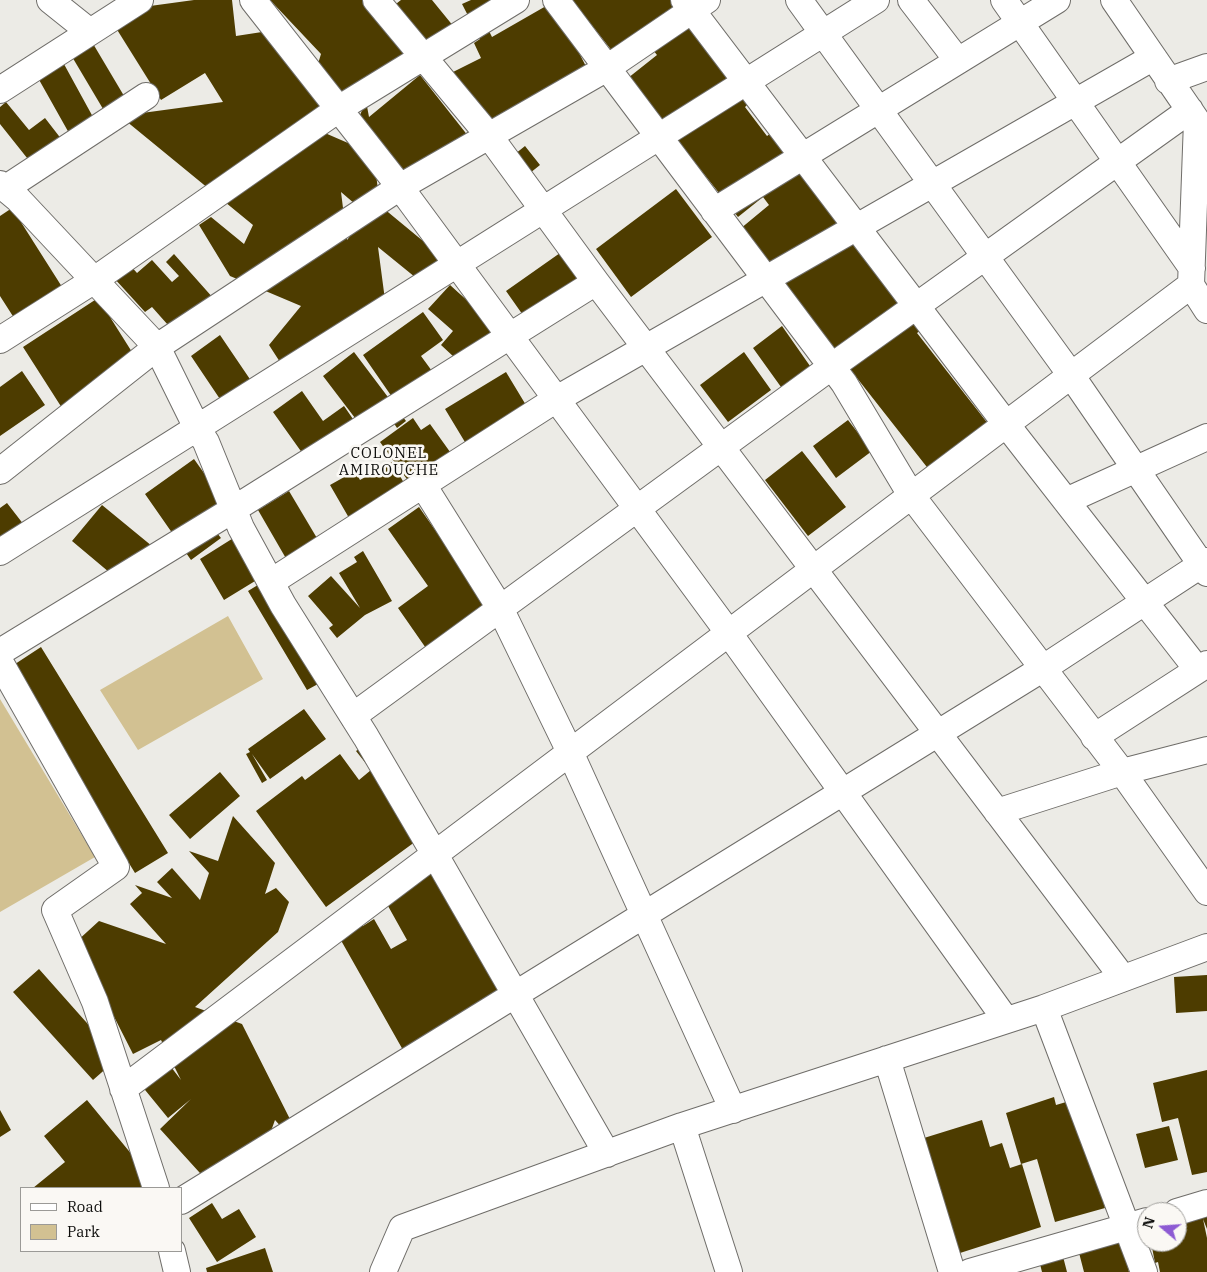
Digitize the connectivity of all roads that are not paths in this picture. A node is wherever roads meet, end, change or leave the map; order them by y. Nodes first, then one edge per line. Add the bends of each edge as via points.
1 (50, 0) edge
2 (140, 0) edge
3 (253, 0) edge
4 (376, 0) edge
5 (516, 0) edge
6 (556, 0) edge
7 (799, 0) edge
8 (876, 0) edge
9 (911, 0) edge
10 (1004, 0) edge
11 (1057, 0) edge
12 (1114, 0) edge
13 (694, 3) edge
14 (1020, 23) junction
15 (90, 32) junction
16 (823, 33) junction
17 (423, 57) junction
18 (1152, 58) junction
19 (958, 61) junction
20 (1207, 67) edge
21 (607, 68) junction
22 (1168, 81) junction
23 (746, 82) junction
24 (0, 90) edge
25 (146, 96) dead end
26 (1075, 102) junction
27 (340, 108) junction
28 (878, 110) junction
29 (1190, 110) junction
30 (490, 137) junction
31 (659, 137) junction
32 (803, 157) junction
33 (1117, 162) junction
34 (932, 184) junction
35 (3, 186) edge
36 (400, 187) junction
37 (1201, 190) edge
38 (543, 210) junction
39 (714, 211) junction
40 (857, 228) junction
41 (985, 257) junction
42 (456, 265) junction
43 (766, 280) junction
44 (93, 281) junction
45 (596, 282) junction
46 (1199, 292) edge
47 (916, 306) junction
48 (509, 336) junction
49 (0, 340) edge
50 (157, 347) junction
51 (646, 348) junction
52 (831, 367) junction
53 (1071, 375) junction
54 (555, 400) junction
55 (1006, 424) junction
56 (197, 428) junction
57 (1207, 437) edge
58 (721, 447) junction
59 (1136, 470) junction
60 (0, 471) edge
61 (423, 485) junction
62 (911, 495) junction
63 (1066, 501) junction
64 (636, 509) junction
65 (234, 510) junction
66 (0, 552) edge
67 (1205, 566) edge
68 (813, 569) junction
69 (271, 582) junction
70 (1144, 602) junction
71 (500, 608) junction
72 (728, 632) junction
73 (0, 652) edge
74 (0, 662) edge
75 (1202, 667) edge
76 (1042, 669) junction
77 (353, 716) junction
78 (937, 733) junction
79 (1094, 737) junction
80 (1207, 750) edge
81 (570, 752) junction
82 (1122, 772) junction
83 (842, 792) junction
84 (997, 812) junction
85 (434, 853) junction
86 (1207, 892) edge
87 (644, 915) junction
88 (1207, 947) edge
89 (1123, 978) junction
90 (516, 994) junction
91 (1044, 1008) junction
92 (1006, 1020) junction
93 (887, 1059) junction
94 (123, 1088) junction
95 (733, 1110) junction
96 (682, 1126) junction
97 (606, 1154) junction
98 (156, 1187) edge
99 (182, 1200) edge
100 (1207, 1204) edge
101 (1187, 1209) edge
102 (1137, 1224) edge
103 (172, 1252) edge
104 (1141, 1252) edge
105 (177, 1272) edge
106 (383, 1272) edge
107 (729, 1272) edge
108 (952, 1272) edge
109 (970, 1272) edge
110 (1144, 1272) edge

1 - 15 street
2 - 15 street
3 - 27 street
4 - 17 street
5 - 17 street
6 - 21 street
7 - 16 street
8 - 16 street
9 - 19 street
10 - 14 street
11 - 14 street
12 - 18 street
13 - 21 street
13 - 23 street
14 - 19 street
14 - 26 street
15 - 24 street
16 - 23 street
16 - 28 street
17 - 27 street
17 - 30 street
18 - 22 street
18 - 26 street
19 - 28 street
20 - 22 street
21 - 30 street
21 - 31 street
22 - 29 street
23 - 31 street
23 - 32 street
25 - 35 street
26 - 33 street
26 - 34 street
27 - 36 street
27 - 44 street
28 - 32 street
28 - 34 street
29 - 33 street
29 - 37 street via 1197,121
30 - 36 street
30 - 38 street
31 - 38 street
31 - 39 street
32 - 39 street
32 - 40 street
33 - 41 street
33 - 46 street
34 - 40 street
34 - 41 street
35 - 44 street
36 - 42 street
36 - 50 street
37 - 46 street
38 - 42 street
38 - 45 street
39 - 43 street
40 - 43 street
40 - 47 street
41 - 47 street
41 - 53 street
42 - 48 street
42 - 56 street
43 - 51 street
43 - 52 street
44 - 49 street
44 - 50 street
45 - 48 street
45 - 51 street
46 - 53 street
47 - 52 street
47 - 55 street
48 - 54 street
48 - 65 street
50 - 56 street
50 - 60 street
51 - 54 street
51 - 58 street
52 - 58 street
52 - 62 street via 844,383
53 - 55 street
53 - 59 street
54 - 61 street
54 - 64 street
55 - 62 street
55 - 63 street
56 - 65 street
56 - 66 street
57 - 59 street
58 - 64 street
58 - 68 street
59 - 63 street
59 - 67 street
61 - 69 street
61 - 71 street
62 - 68 street
62 - 76 street
63 - 70 street
64 - 71 street
64 - 72 street
65 - 69 street
65 - 73 street
67 - 70 street
68 - 72 street
68 - 78 street
69 - 77 street
70 - 75 street
70 - 76 street
71 - 77 street
71 - 81 street
72 - 81 street
72 - 83 street
74 - 94 street via 116,867 55,910 95,1002
75 - 79 street
76 - 78 street
76 - 79 street
77 - 85 street
78 - 83 street
78 - 84 street
79 - 82 street
80 - 82 street
81 - 85 street
81 - 87 street
82 - 84 street
82 - 86 street
83 - 87 street
83 - 92 street
84 - 89 street
85 - 90 street
85 - 94 street
87 - 90 street
87 - 95 street
88 - 89 street
89 - 91 street
90 - 97 street
90 - 99 street
91 - 92 street
91 - 102 street
92 - 93 street
93 - 95 street
93 - 108 street
94 - 98 street
95 - 96 street
96 - 97 street
96 - 107 street
97 - 106 street via 402,1228
100 - 101 street
102 - 109 street
103 - 105 street
104 - 110 street

